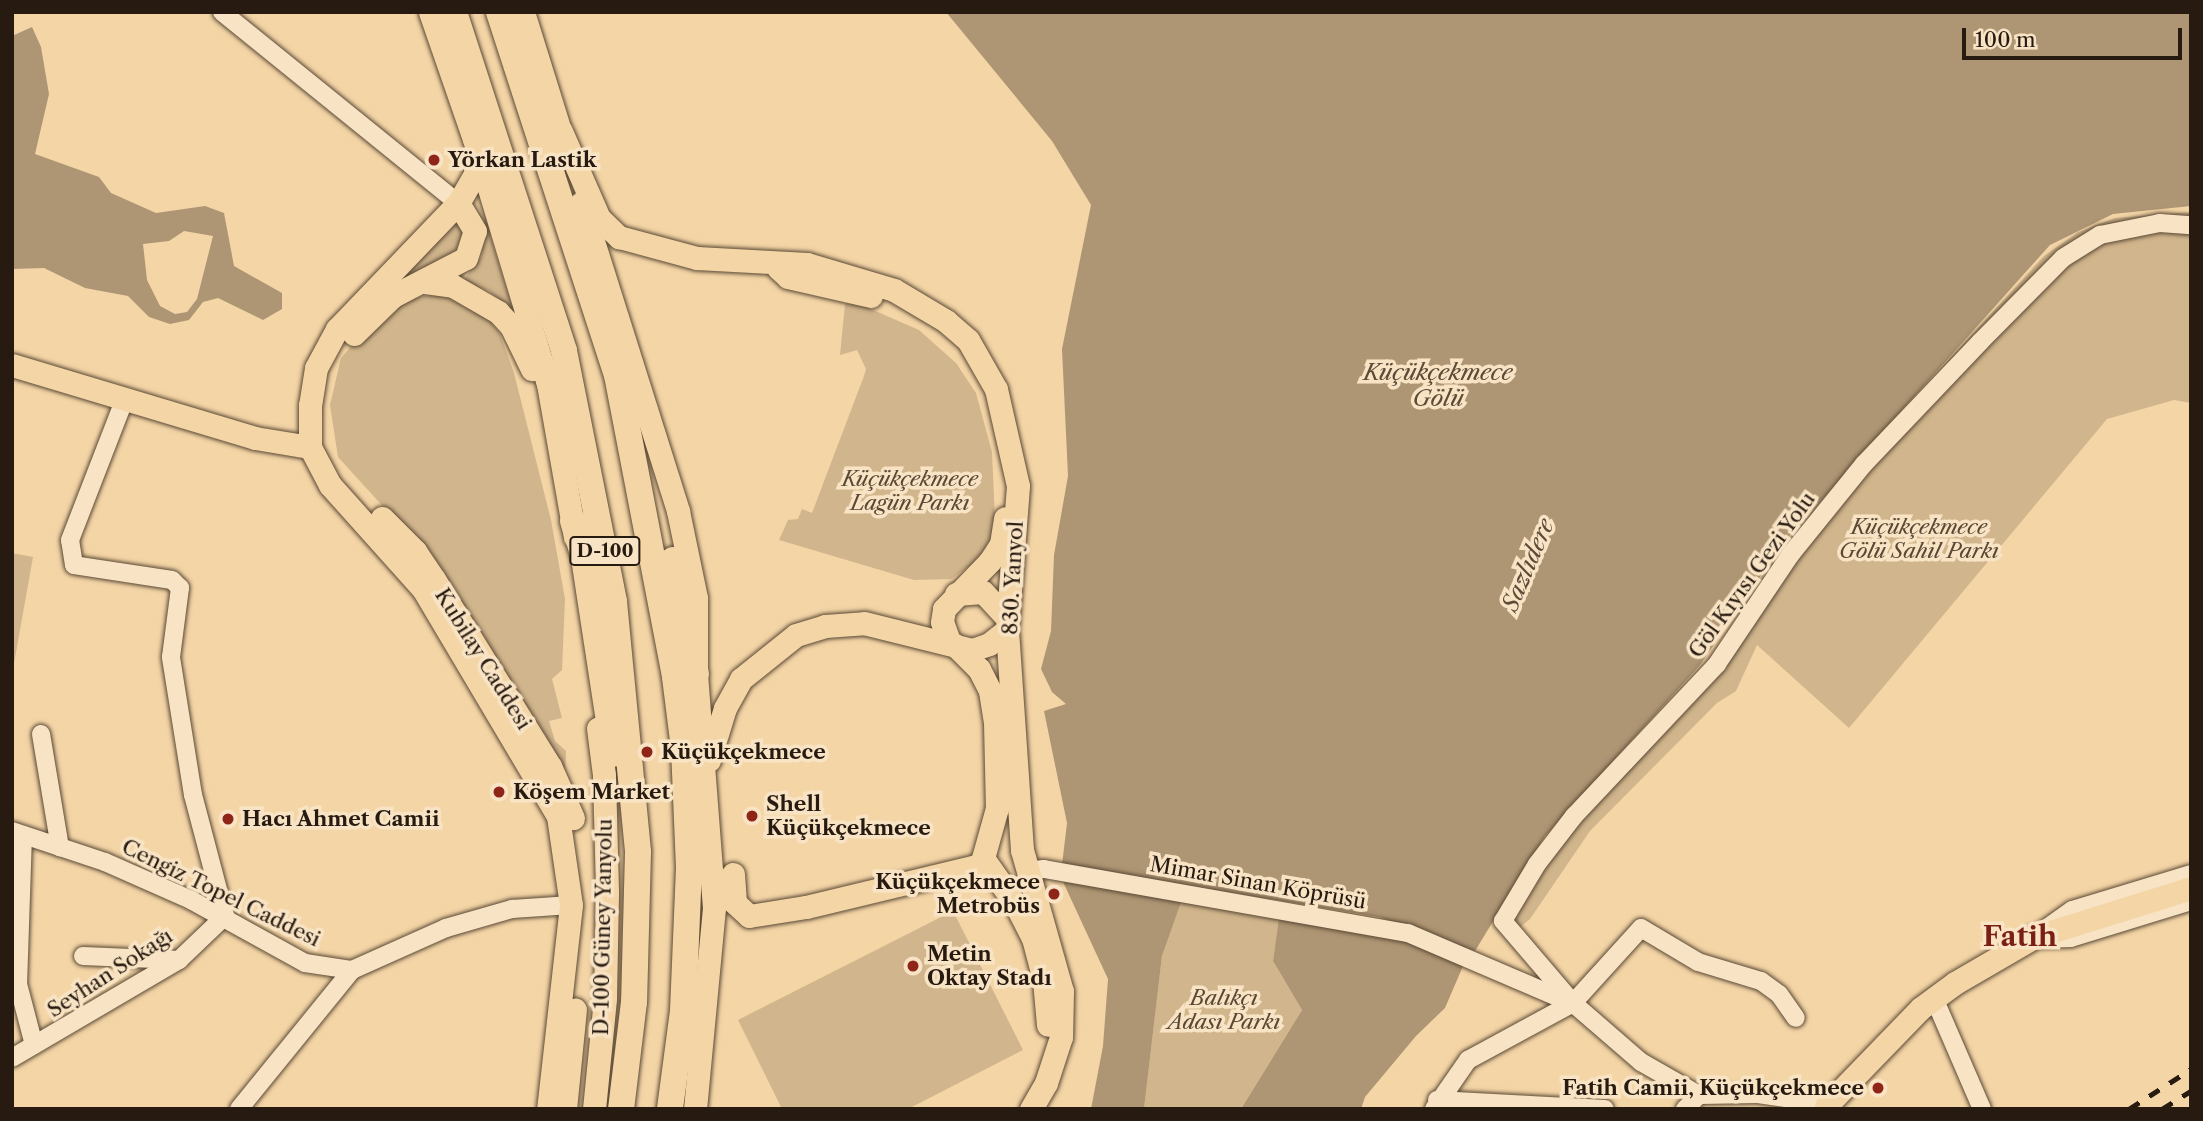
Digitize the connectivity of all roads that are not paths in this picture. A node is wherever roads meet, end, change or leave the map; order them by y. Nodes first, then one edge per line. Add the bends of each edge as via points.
1 (222, 12) edge
2 (430, 12) edge
3 (454, 12) edge
4 (499, 12) edge
5 (523, 12) edge
6 (561, 131) junction
7 (474, 139) junction
8 (458, 203) junction
9 (2191, 225) edge
10 (840, 280) junction
11 (425, 282) junction
12 (602, 321) junction
13 (12, 365) edge
14 (125, 398) junction
15 (551, 412) junction
16 (310, 447) junction
17 (573, 522) junction
18 (956, 594) junction
19 (1007, 624) junction
20 (952, 643) junction
21 (696, 674) junction
22 (41, 734) dead end
23 (705, 769) junction
24 (18, 833) edge
25 (989, 840) junction
26 (60, 847) junction
27 (638, 852) junction
28 (1026, 860) junction
29 (991, 869) junction
30 (733, 874) dead end
31 (2191, 874) edge
32 (2191, 888) edge
33 (2191, 901) edge
34 (571, 905) junction
35 (225, 916) junction
36 (2034, 937) junction
37 (83, 956) dead end
38 (178, 960) junction
39 (352, 970) junction
40 (1934, 998) junction
41 (1573, 1003) junction
42 (1796, 1018) dead end
43 (34, 1045) junction
44 (12, 1058) edge
45 (1699, 1095) junction
46 (1798, 1100) junction
47 (1435, 1104) edge
48 (247, 1106) edge
49 (1826, 1107) edge
50 (548, 1109) edge
51 (565, 1109) edge
52 (594, 1109) edge
53 (621, 1109) edge
54 (670, 1109) edge
55 (695, 1109) edge
56 (1015, 1109) edge
57 (1031, 1109) edge
58 (1605, 1109) edge
59 (1685, 1109) edge
60 (1779, 1109) edge
61 (1982, 1109) edge

1 - 8 street
2 - 7 main road, D-100 Güney Yanyolu
3 - 27 highway, D-100 via 564,351 579,411 614,602
4 - 12 highway, D-100
5 - 6 main road
6 - 10 main road, 830. Yanyol via 599,218 619,237 697,258 776,266 788,276
6 - 21 main road via 678,511 696,598
7 - 8 main road, Kubilay Caddesi via 475,174
7 - 15 main road, D-100 Güney Yanyolu via 548,384
8 - 11 main road, Kubilay Caddesi via 475,231 473,247 459,266
8 - 16 main road, Kubilay Caddesi via 337,330 316,368
9 - 41 street, Göl Kıyısı Gezi Yolu via 2160,223 2100,235 2063,258 1864,464 1791,554 1717,664 1574,816 1537,864 1503,921
10 - 18 main road, 830. Yanyol via 933,328 975,369 988,394 1004,462 1005,525 990,561
10 - 19 main road, 830. Yanyol via 894,290 946,321 968,340 990,376 1009,432 1018,486
11 - 15 main road via 472,295 511,326
11 - 51 main road, Kubilay Caddesi via 393,296 345,344 331,371 324,409 325,446 336,471 415,551 550,766 571,812 585,907
12 - 21 highway via 629,387 645,444
12 - 54 highway, D-100 via 636,459 684,748 687,970
13 - 14 main road
14 - 16 main road via 280,445
14 - 35 street via 70,540 74,565 172,580 180,588 170,657 193,795
15 - 17 main road, D-100 Güney Yanyolu
16 - 34 main road, Kubilay Caddesi via 330,485 423,589 552,806 564,841
17 - 27 highway via 584,558 625,820
17 - 52 main road, D-100 Güney Yanyolu via 604,775 605,998
18 - 19 main road via 983,592
18 - 20 main road via 942,616
19 - 20 main road via 981,648
19 - 28 main road, 830. Yanyol
20 - 23 main road via 864,623 825,626 796,635 741,679 725,708
20 - 25 main road via 979,669 993,712 997,807
21 - 23 main road
22 - 26 street
23 - 55 main road via 713,908
24 - 26 street, Cengiz Topel Caddesi
24 - 43 street via 18,984
25 - 28 main road via 1006,834 1017,840
25 - 29 main road via 983,851
26 - 35 street, Cengiz Topel Caddesi
27 - 53 highway, D-100 via 634,1002
28 - 29 main road via 1017,869
28 - 41 street, Mimar Sinan Köprüsü via 1058,871 1408,933
28 - 57 main road, 830. Yanyol via 1062,991 1061,1037 1046,1083
29 - 30 main road via 749,916 735,903
29 - 56 main road via 1032,938 1049,1017 1044,1051 1028,1091
31 - 36 street via 2072,910
32 - 36 main road
33 - 36 street via 2071,938
34 - 39 street via 512,909 446,928
34 - 50 main road, Kubilay Caddesi
35 - 38 street, Seyhan Sokağı
35 - 39 street, Cengiz Topel Caddesi via 305,963
36 - 40 main road
37 - 38 street
38 - 43 street, Seyhan Sokağı via 65,1031
39 - 48 street via 272,1064
40 - 49 main road
40 - 61 street
41 - 42 street via 1640,928 1698,962 1761,981 1779,994
41 - 45 street via 1641,1062
41 - 47 street via 1468,1060
43 - 44 street, Seyhan Sokağı
45 - 46 street via 1758,1094
45 - 59 street
46 - 49 street
46 - 60 street
47 - 58 street

